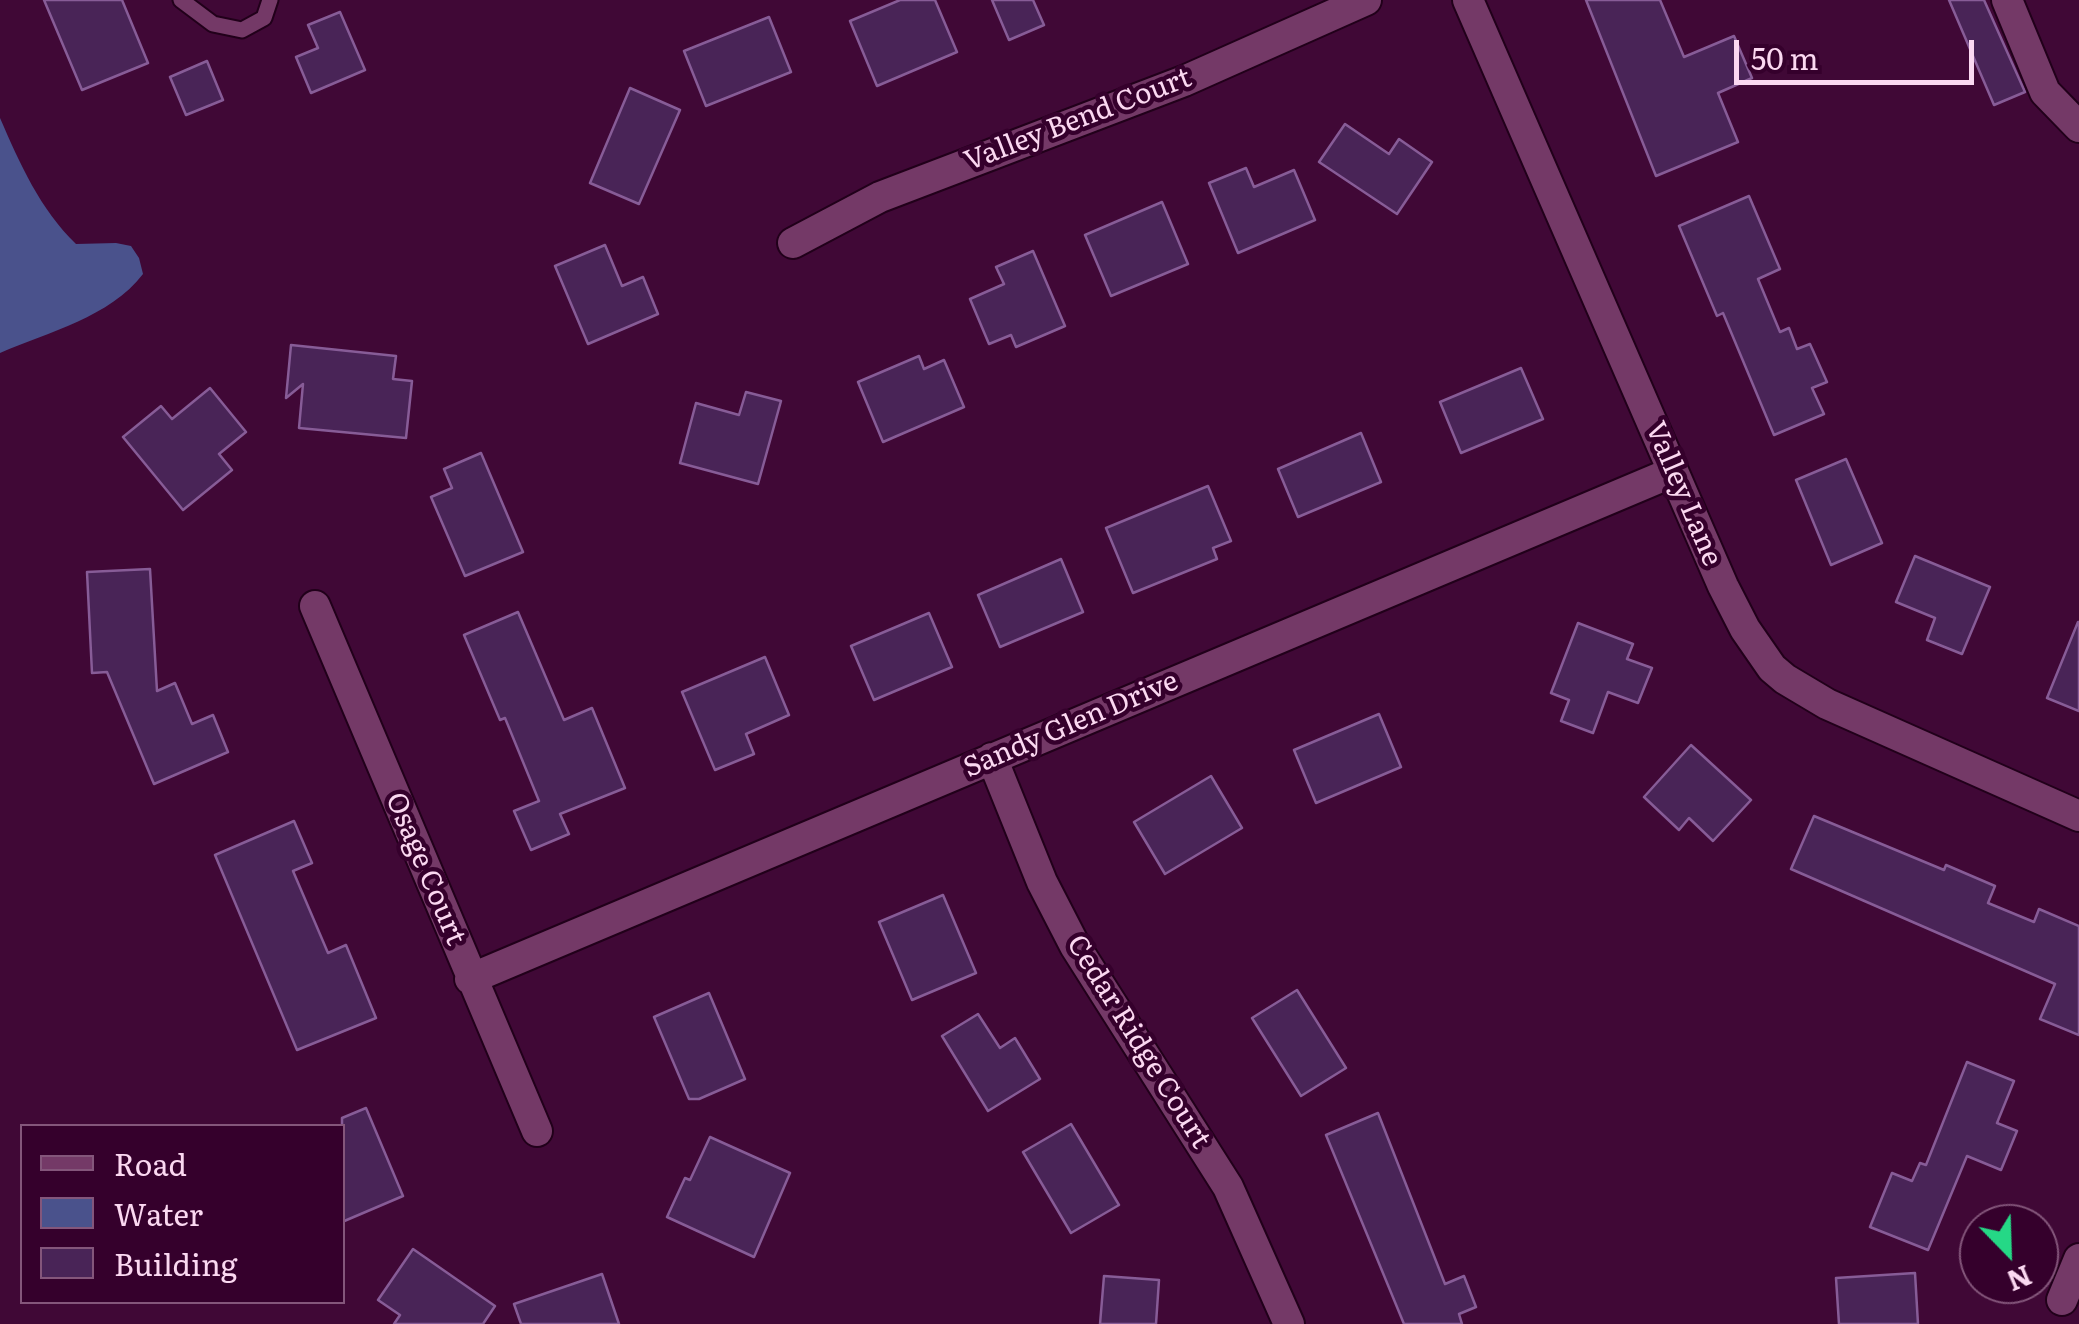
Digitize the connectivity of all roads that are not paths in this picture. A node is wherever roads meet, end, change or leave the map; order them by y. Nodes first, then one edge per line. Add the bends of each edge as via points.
1 (181, 0) edge
2 (270, 0) edge
3 (1366, 0) edge
4 (1468, 0) edge
5 (2007, 0) edge
6 (2079, 127) edge
7 (792, 243) dead end
8 (1673, 472) junction
9 (315, 606) dead end
10 (992, 758) junction
11 (2079, 816) edge
12 (470, 978) junction
13 (537, 1132) dead end
14 (2079, 1258) edge
15 (2062, 1300) dead end
16 (1289, 1324) edge

1 - 2 lane via 212,24 242,30 264,18
3 - 7 street, Valley Bend Court via 1184,81 880,197
4 - 8 street, Valley Lane
5 - 6 street via 2044,92
8 - 10 street, Sandy Glen Drive
8 - 11 street, Valley Lane via 1745,629 1785,680
9 - 12 street, Osage Court
10 - 12 street, Sandy Glen Drive
10 - 16 street, Cedar Ridge Court via 1075,946 1228,1188
12 - 13 street, Osage Court
14 - 15 street

